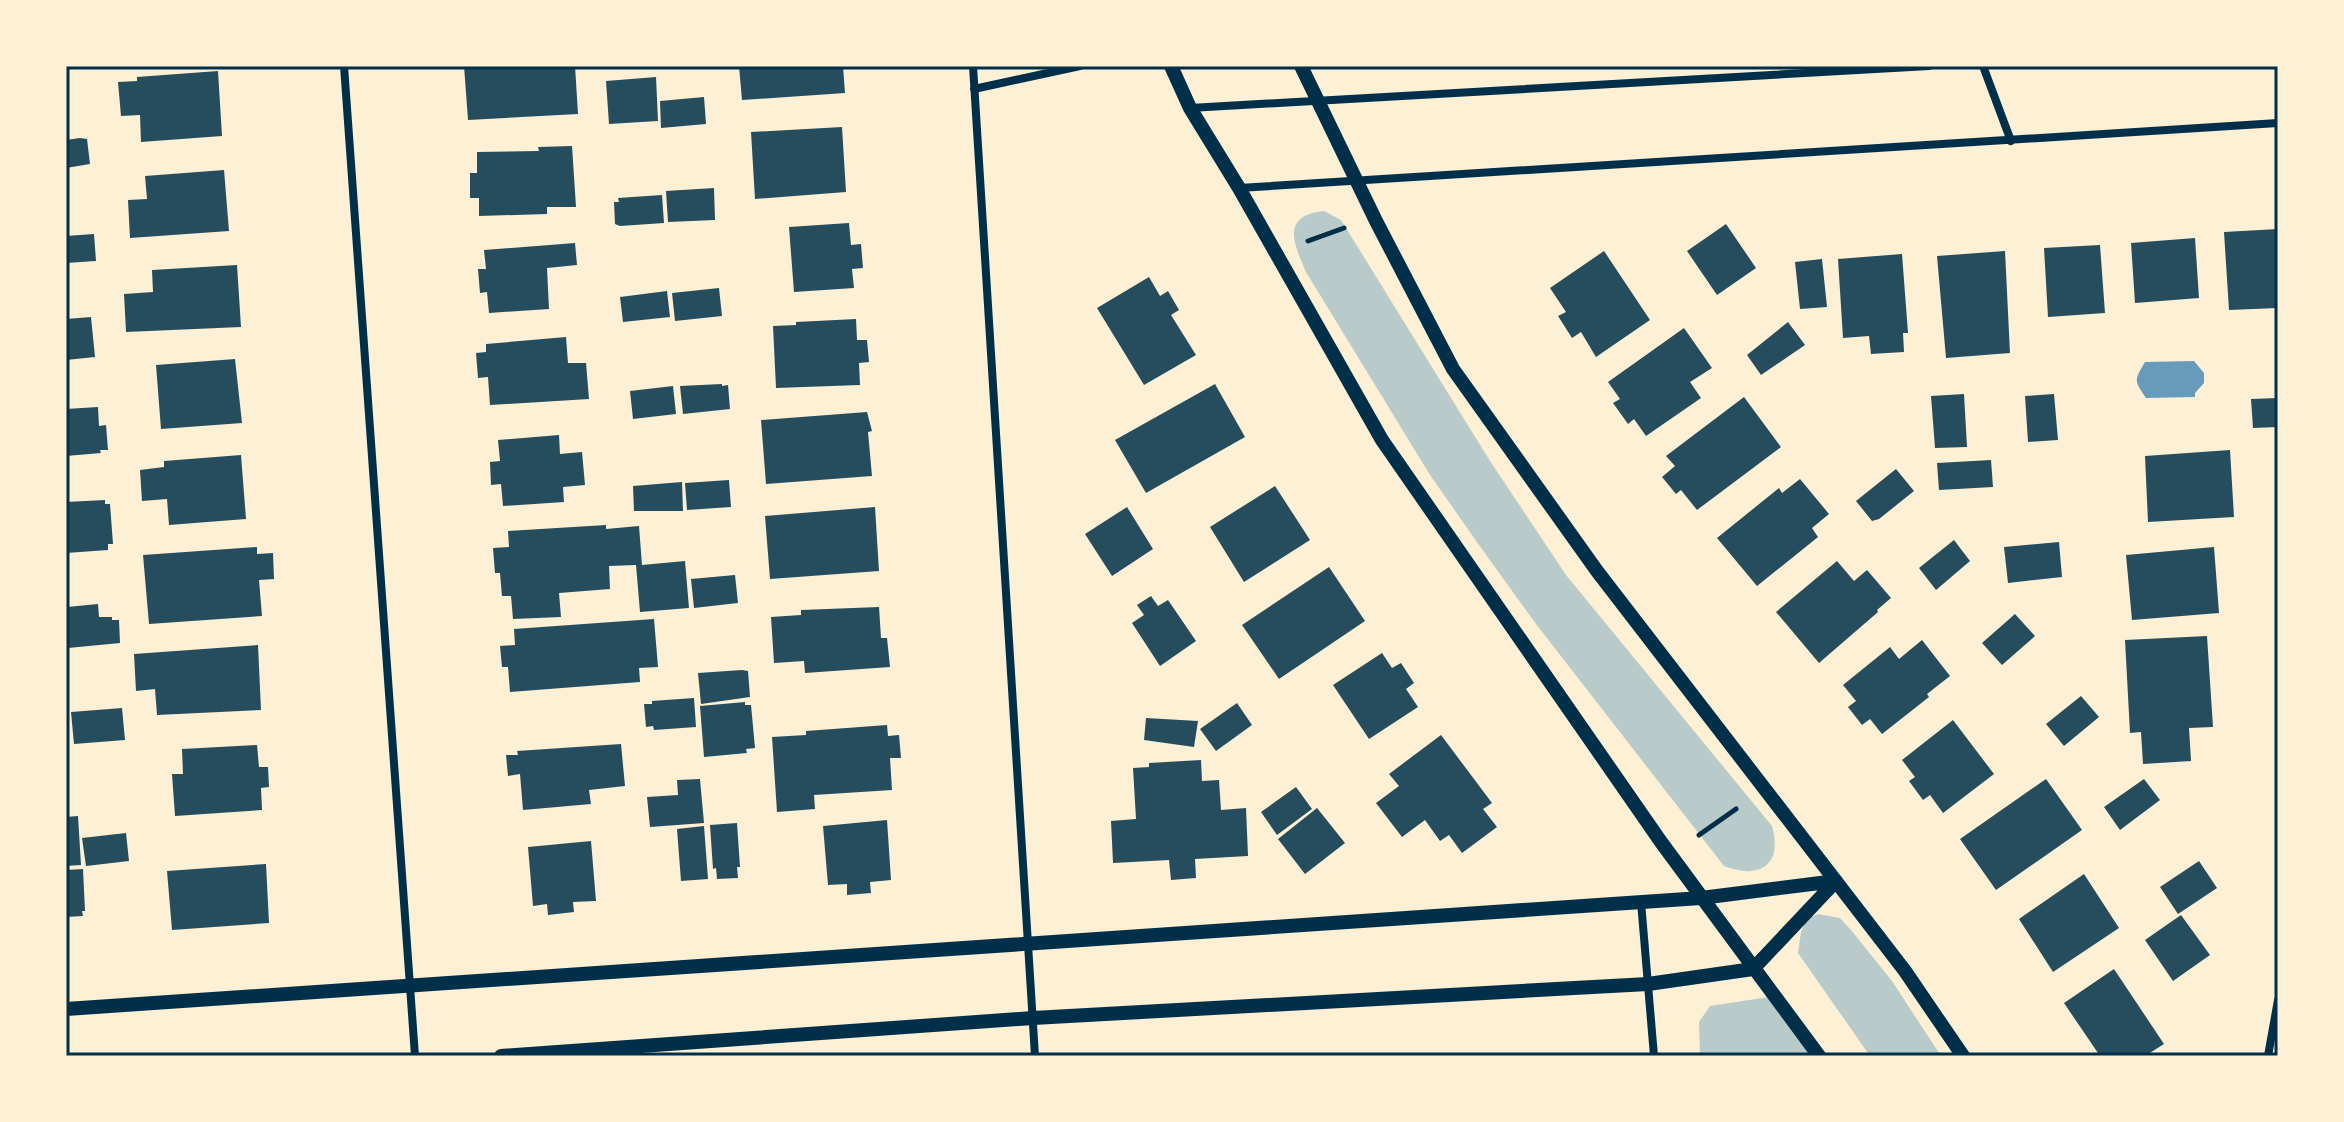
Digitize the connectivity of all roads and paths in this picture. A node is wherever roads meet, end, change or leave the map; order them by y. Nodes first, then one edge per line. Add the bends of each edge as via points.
1 (344, 66) edge
2 (973, 66) edge
3 (1080, 66) edge
4 (1171, 66) edge
5 (1301, 66) edge
6 (1929, 66) edge
7 (1983, 66) edge
8 (974, 89) junction
9 (1316, 100) junction
10 (1190, 108) junction
11 (2278, 123) edge
12 (2011, 141) junction
13 (1357, 181) junction
14 (1239, 188) junction
15 (1349, 226) dead end
16 (1296, 246) dead end
17 (1742, 804) dead end
18 (1704, 832) dead end
19 (1836, 881) junction
20 (1701, 898) junction
21 (1641, 902) junction
22 (1029, 943) junction
23 (1753, 969) junction
24 (1648, 984) junction
25 (409, 986) junction
26 (2278, 1000) edge
27 (66, 1009) edge
28 (1033, 1018) junction
29 (415, 1056) edge
30 (501, 1056) edge
31 (1035, 1056) edge
32 (1654, 1056) edge
33 (1819, 1056) edge
34 (1963, 1056) edge
35 (2268, 1056) edge

1 - 25 street
2 - 8 street
3 - 8 street
4 - 10 street
5 - 9 street
6 - 9 street
7 - 12 street
8 - 22 street
9 - 10 street
9 - 13 street
10 - 14 street
11 - 12 street
12 - 13 street
13 - 14 street
13 - 19 street via 1453,369 1597,571
14 - 20 street via 1382,440
15 - 16 path
17 - 18 path
19 - 20 street
19 - 23 street
19 - 34 street
20 - 21 street
20 - 23 street
21 - 22 street
21 - 24 street
22 - 25 street
22 - 28 street
23 - 24 street
23 - 33 street
24 - 28 street
24 - 32 street
25 - 27 street
25 - 29 street
26 - 35 street
28 - 30 street
28 - 31 street

